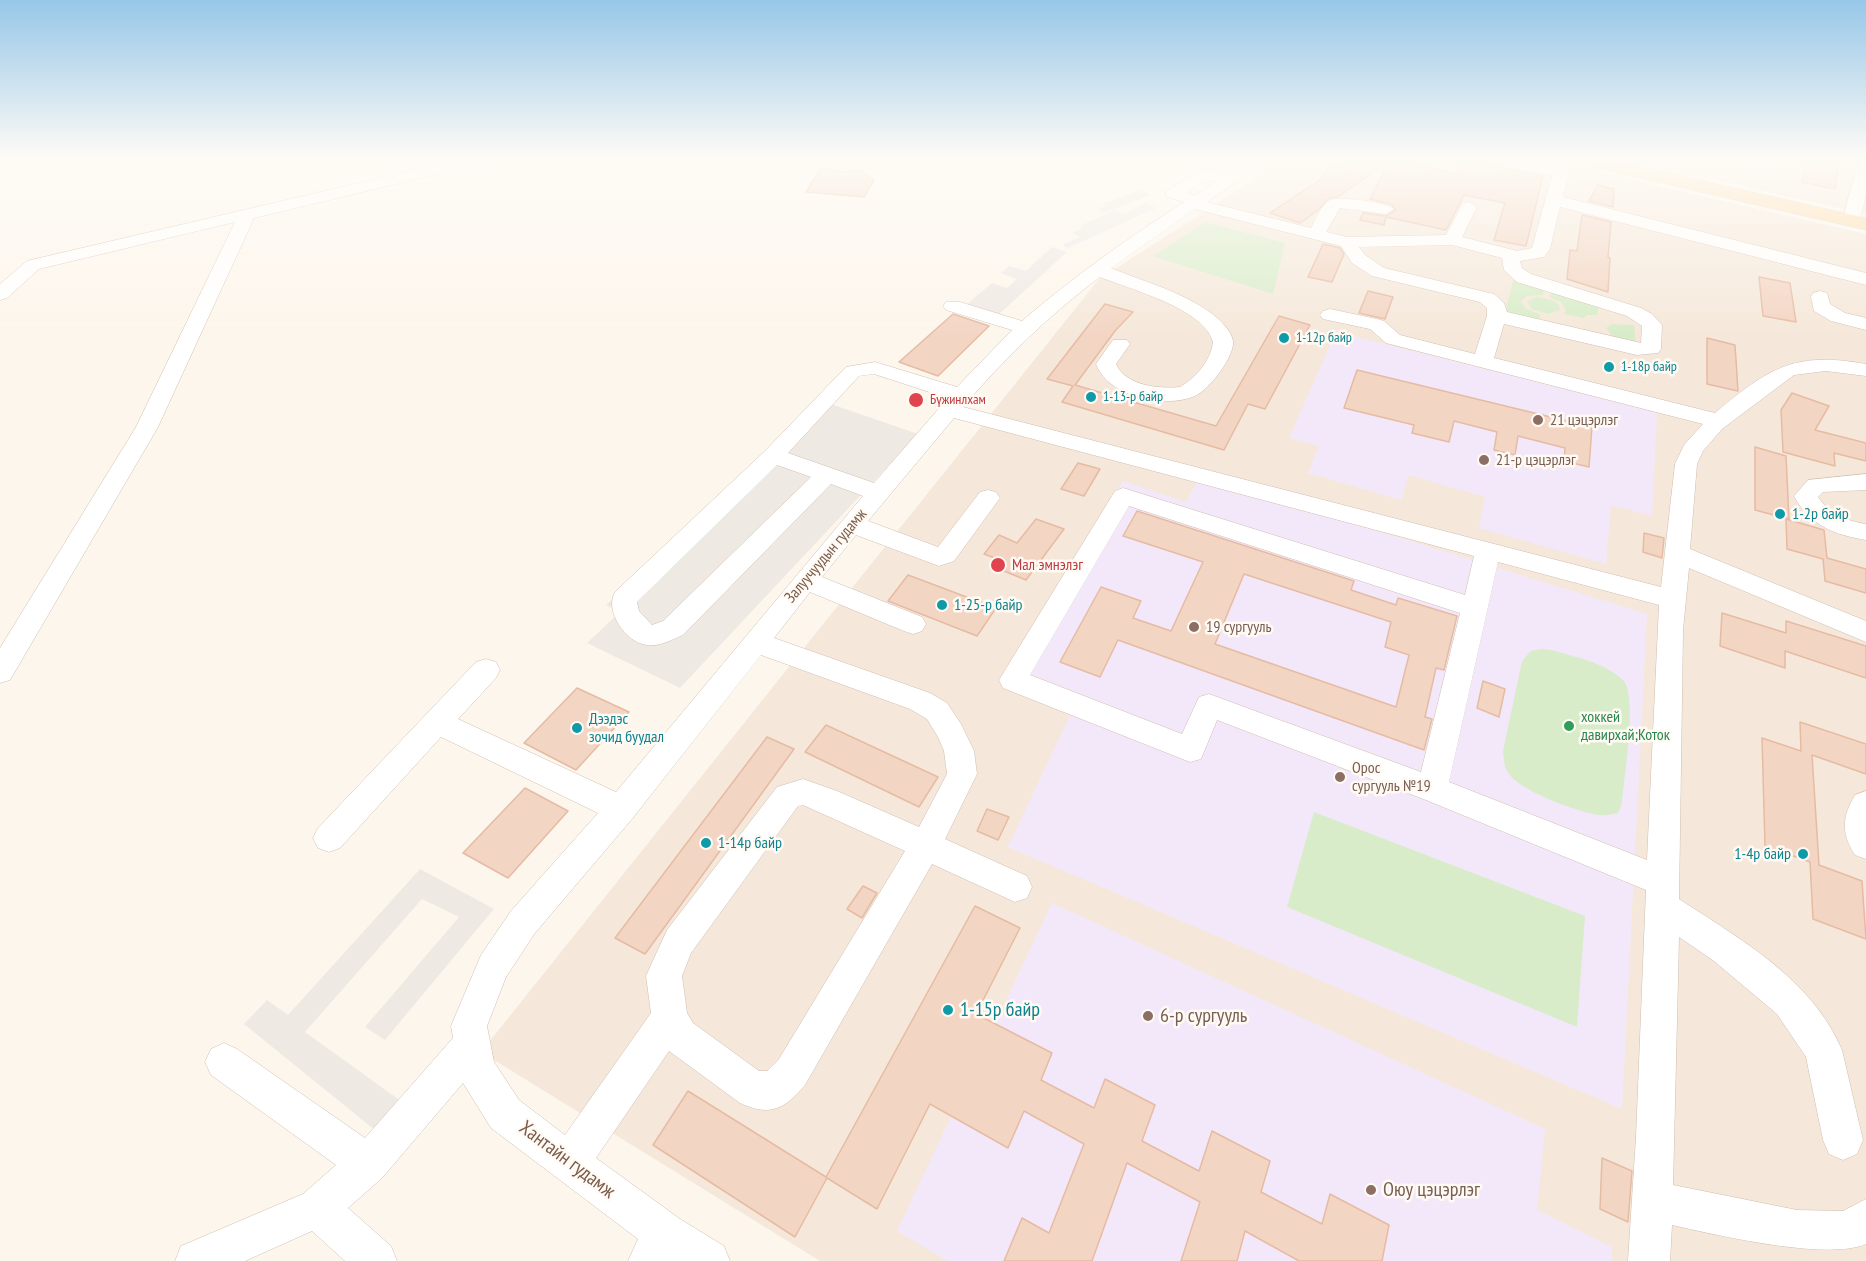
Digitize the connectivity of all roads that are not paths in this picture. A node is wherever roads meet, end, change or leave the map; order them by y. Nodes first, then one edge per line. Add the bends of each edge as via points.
1 (231, 219) edge
2 (245, 219) edge
3 (1170, 219) edge
4 (1257, 219) edge
5 (1324, 219) edge
6 (1463, 219) edge
7 (1548, 219) edge
8 (1628, 219) edge
9 (1316, 234) junction
10 (1452, 240) junction
11 (1347, 242) junction
12 (1510, 255) junction
13 (1098, 269) junction
14 (1866, 279) edge
15 (0, 294) edge
16 (1820, 297) dead end
17 (953, 306) dead end
18 (1330, 315) dead end
19 (1497, 316) junction
20 (1866, 324) edge
21 (1025, 328) junction
22 (1120, 344) dead end
23 (1483, 361) junction
24 (1866, 370) edge
25 (957, 404) junction
26 (1719, 421) junction
27 (773, 456) junction
28 (827, 475) junction
29 (1866, 482) edge
30 (879, 493) junction
31 (988, 498) dead end
32 (851, 524) junction
33 (1866, 532) edge
34 (1488, 551) junction
35 (1678, 554) junction
36 (805, 580) junction
37 (1672, 599) junction
38 (1474, 608) junction
39 (913, 624) dead end
40 (1866, 632) edge
41 (756, 642) junction
42 (486, 670) dead end
43 (0, 672) edge
44 (437, 722) junction
45 (1432, 789) junction
46 (1866, 804) edge
47 (621, 809) junction
48 (329, 838) dead end
49 (926, 845) junction
50 (1866, 845) edge
51 (1015, 886) dead end
52 (1663, 894) junction
53 (670, 1018) junction
54 (471, 1035) junction
55 (224, 1062) dead end
56 (1843, 1140) dead end
57 (571, 1162) junction
58 (368, 1164) junction
59 (1653, 1201) junction
60 (317, 1208) junction
61 (1866, 1220) edge
62 (657, 1247) edge
63 (196, 1261) edge
64 (376, 1261) edge
65 (709, 1261) edge
66 (1649, 1261) edge

1 - 15 street via 33,265
2 - 43 street via 147,427
3 - 13 street, Залуучуудын гудамж
4 - 9 street
5 - 9 street
6 - 10 street
7 - 12 street via 1538,253
8 - 14 street
9 - 11 street
10 - 11 street
10 - 12 street
11 - 19 street via 1358,259 1378,272 1487,298 1497,307
12 - 19 street via 1513,270 1524,278 1646,318 1652,325 1651,349
13 - 21 street, Залуучуудын гудамж
13 - 22 street via 1192,309 1213,325 1223,342 1200,384 1179,394 1152,392 1112,376 1106,364
16 - 20 street via 1826,313
17 - 21 street
18 - 23 street via 1377,325 1393,339
19 - 23 street
21 - 25 street, Залуучуудын гудамж
23 - 26 street
24 - 26 street via 1828,365 1796,367
25 - 27 street via 875,368 853,371
25 - 30 street, Залуучуудын гудамж
25 - 34 street
26 - 35 street via 1689,454
27 - 28 street
27 - 28 street via 624,599 623,608 630,620 646,635 673,628
28 - 30 street
29 - 33 street via 1816,486 1806,496 1809,504 1827,520
30 - 32 street, Залуучуудын гудамж
31 - 32 street via 945,555 939,557
32 - 36 street, Залуучуудын гудамж
34 - 37 street
34 - 38 street
35 - 37 street
35 - 40 street
36 - 39 street
36 - 41 street, Залуучуудын гудамж
37 - 52 street
38 - 45 street
38 - 45 street via 1123,496 1013,680 1190,750 1209,705
41 - 47 street, Залуучуудын гудамж
41 - 49 street via 920,701 937,711 959,751 962,774
42 - 44 street
44 - 47 street
44 - 48 street
45 - 52 street
46 - 50 street via 1858,818
47 - 54 street, Залуучуудын гудамж via 523,922 493,967
49 - 51 street
49 - 53 street via 803,792 788,796 679,942 664,976
49 - 53 street via 792,1072 774,1090 753,1090 680,1036
52 - 56 street via 1790,1001 1823,1050
52 - 59 street
53 - 57 street
54 - 57 street, Хантайн гудамж via 476,1069 505,1114
54 - 58 street, Залуучуудын гудамж
55 - 58 street
57 - 62 street, Хантайн гудамж
58 - 60 street, Залуучуудын гудамж
59 - 61 street via 1797,1231 1848,1232
59 - 66 street
60 - 63 street, Залуучуудын гудамж
60 - 64 street
62 - 65 street, Хантайн гудамж

